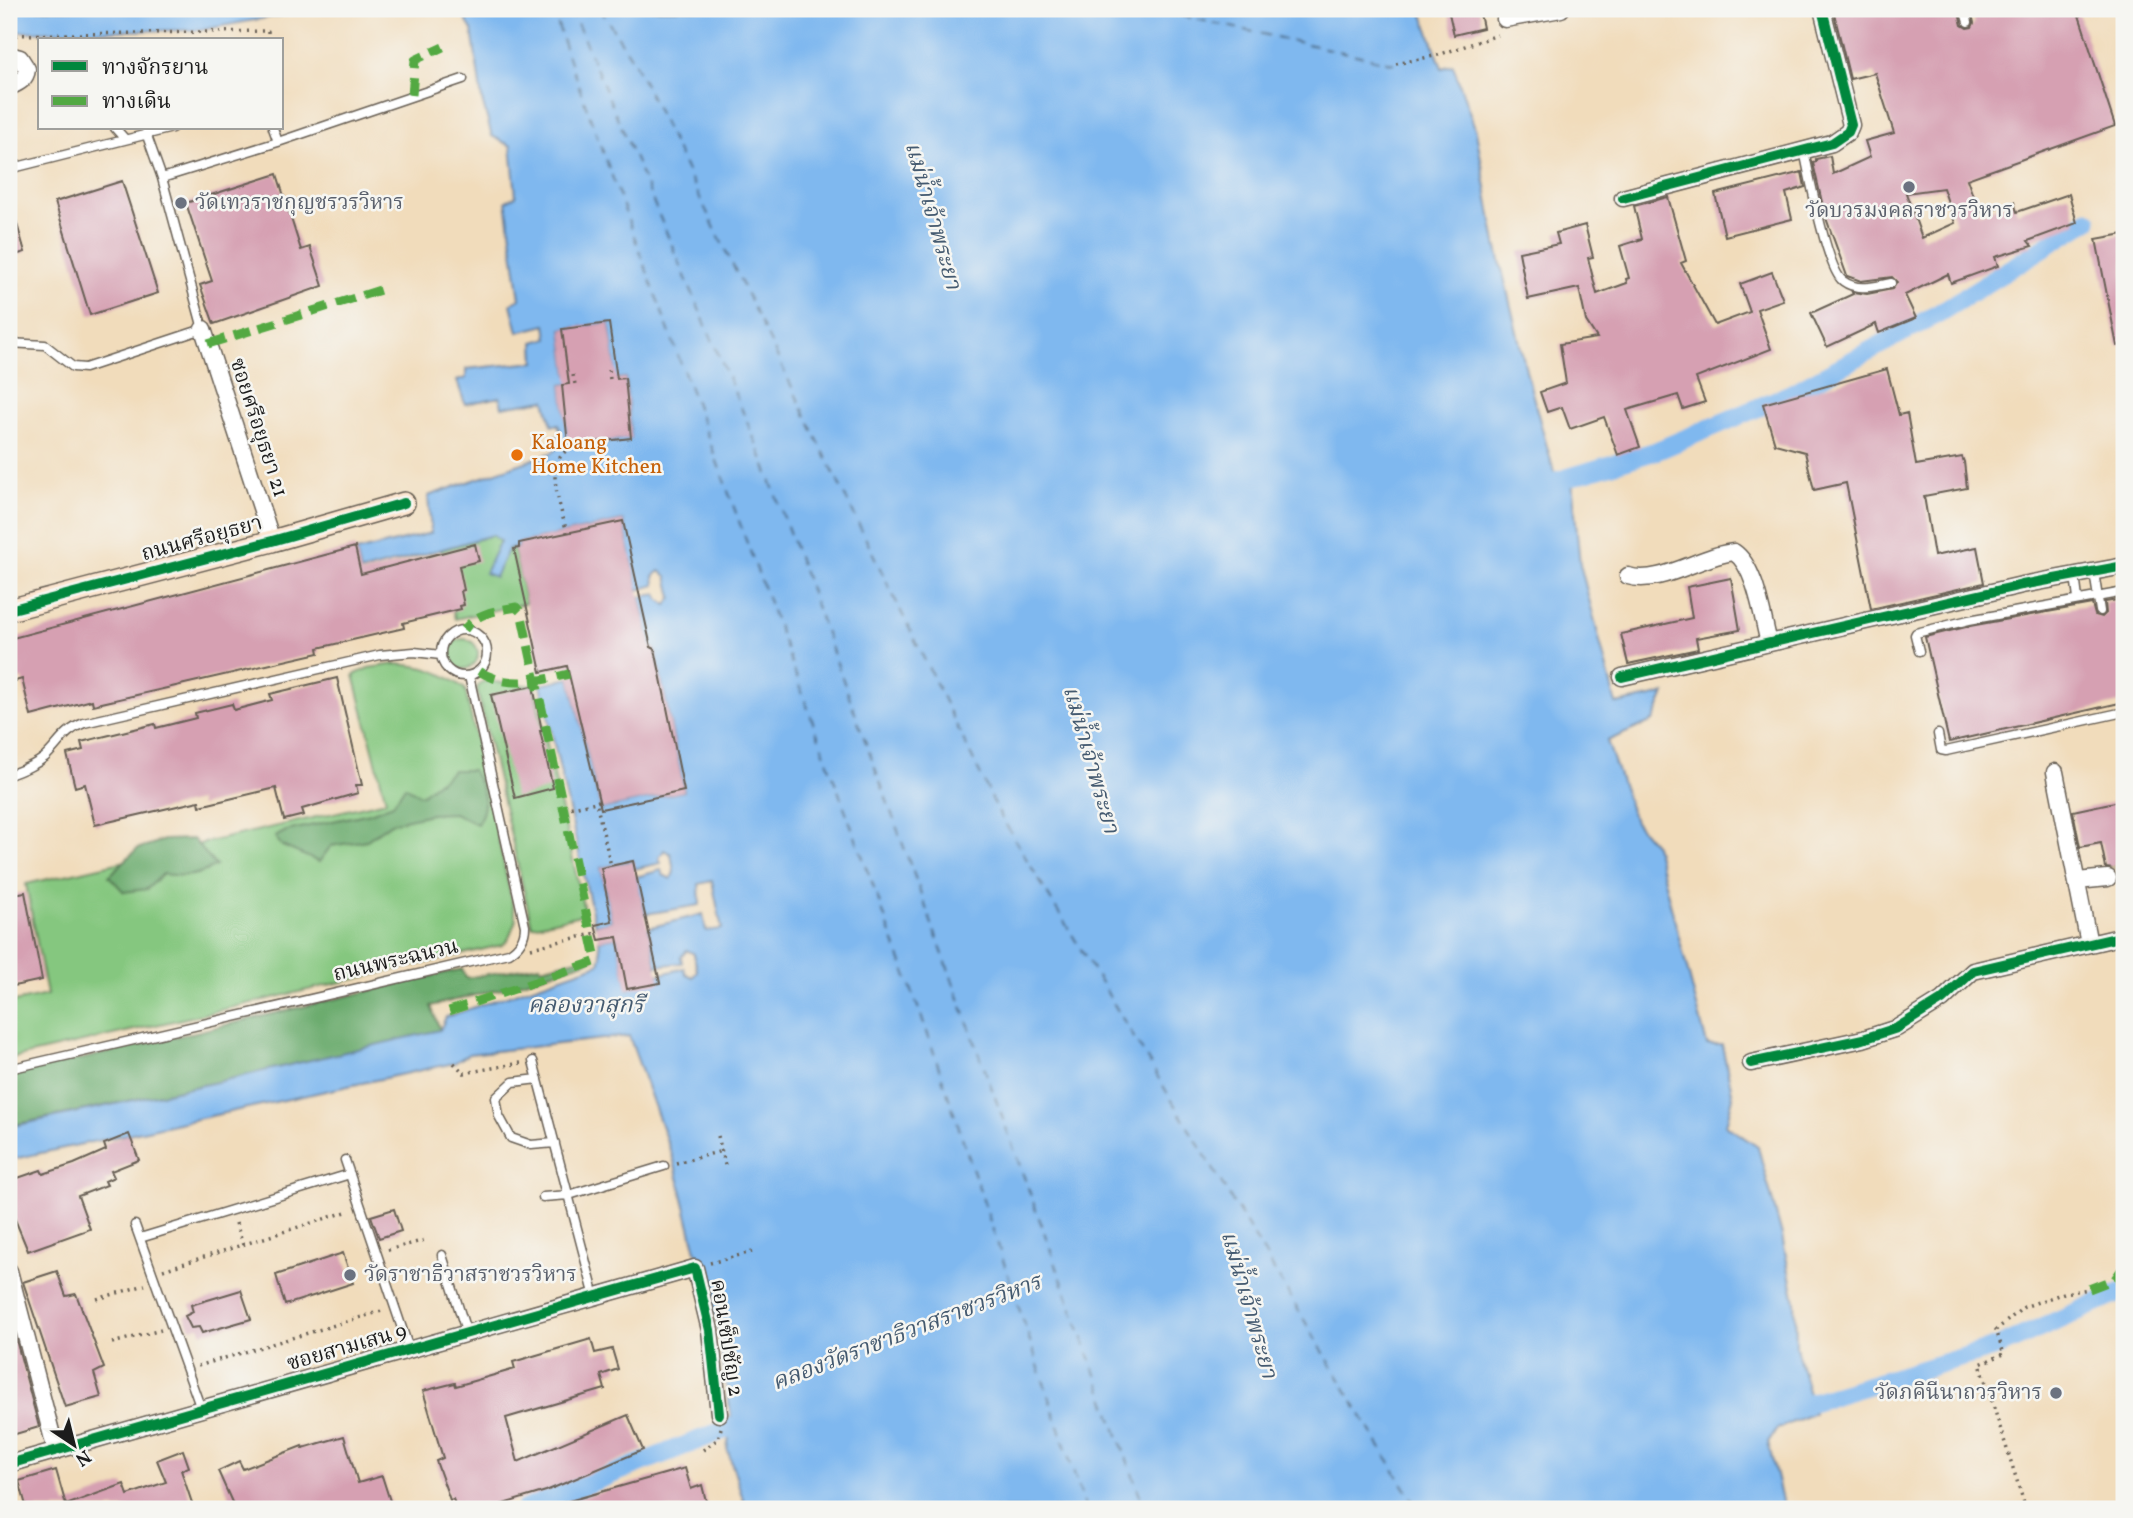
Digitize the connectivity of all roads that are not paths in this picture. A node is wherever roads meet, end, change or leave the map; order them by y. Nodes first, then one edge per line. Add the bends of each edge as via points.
1 (1561, 9) edge
2 (1822, 9) edge
3 (1964, 9) edge
4 (2122, 9) edge
5 (1506, 19) road end
6 (2124, 19) edge
7 (1968, 22) dead end
8 (9, 55) edge
9 (34, 69) edge
10 (463, 79) dead end
11 (9, 87) edge
12 (117, 130) edge
13 (159, 130) edge
14 (274, 130) edge
15 (146, 132) junction
16 (124, 138) junction
17 (278, 142) junction
18 (1804, 150) junction
19 (9, 169) edge
20 (162, 178) junction
21 (1623, 198) dead end
22 (1891, 283) dead end
23 (204, 329) junction
24 (9, 343) edge
25 (404, 503) dead end
26 (272, 541) junction
27 (2124, 566) edge
28 (2094, 572) junction
29 (2074, 575) junction
30 (1628, 576) dead end
31 (2124, 592) edge
32 (2098, 595) junction
33 (2078, 599) junction
34 (9, 610) edge
35 (2100, 611) dead end
36 (1769, 643) junction
37 (1919, 651) dead end
38 (441, 655) junction
39 (469, 676) junction
40 (1622, 677) dead end
41 (2124, 712) edge
42 (1937, 734) dead end
43 (2055, 772) dead end
44 (9, 775) edge
45 (2108, 878) tunnel mouth
46 (2077, 881) junction
47 (2124, 936) edge
48 (2090, 944) junction
49 (533, 1061) road end
50 (1751, 1063) dead end
51 (9, 1069) edge
52 (538, 1079) junction
53 (555, 1143) junction
54 (345, 1160) dead end
55 (664, 1166) road end
56 (350, 1174) junction
57 (569, 1195) junction
58 (543, 1197) dead end
59 (135, 1225) dead end
60 (140, 1238) junction
61 (442, 1255) dead end
62 (695, 1268) joint
63 (9, 1271) edge
64 (595, 1297) junction
65 (467, 1334) junction
66 (410, 1350) junction
67 (201, 1409) junction
68 (719, 1414) road end
69 (56, 1451) junction
70 (9, 1464) edge

1 - 5 street
2 - 18 street via 1851,125 1832,143
3 - 7 lane
4 - 6 lane
8 - 9 street
9 - 11 street
10 - 17 lane
12 - 16 lane
13 - 15 lane
14 - 17 lane
15 - 16 lane
15 - 20 lane
16 - 19 lane
17 - 20 lane
18 - 21 street
18 - 22 lane via 1839,278 1862,289
20 - 23 lane
23 - 24 lane via 85,368 73,367 45,345
23 - 26 street, ซอยศรีอยุธยา 21
25 - 26 street, ถนนศรีอยุธยา
26 - 34 street, ถนนศรีอยุธยา
27 - 28 street
28 - 29 street
28 - 32 lane
29 - 33 lane
29 - 36 street
30 - 36 street via 1640,580 1734,552 1749,569
31 - 32 lane
32 - 33 lane
32 - 35 lane
33 - 37 lane via 1916,633
36 - 40 street
38 - 39 lane via 453,674
38 - 39 lane via 450,635 464,630 478,635 487,655 481,668
38 - 44 lane via 380,655 84,723 71,727 43,758
39 - 51 lane, ถนนพระฉนวน via 525,926 518,946 509,953
41 - 42 lane via 1946,751 1941,750
43 - 46 street
45 - 46 street
46 - 48 street
47 - 48 street
48 - 50 street via 1972,971 1942,1000 1897,1028
49 - 52 lane
52 - 53 lane
52 - 53 lane via 513,1082 496,1098 499,1116 511,1138 531,1145
53 - 57 lane
54 - 56 lane
55 - 57 lane
56 - 60 lane
56 - 66 lane
57 - 58 lane
57 - 64 lane
59 - 60 lane
60 - 67 lane
61 - 65 lane
62 - 64 street, ซอยสามเสน 9
62 - 68 street, คอนเซ็ปชัญ 2 via 710,1330
63 - 69 street
64 - 65 street, ซอยสามเสน 9
65 - 66 street, ซอยสามเสน 9
66 - 67 street, ซอยสามเสน 9
67 - 69 street, ซอยสามเสน 9
69 - 70 street, ซอยสามเสน 9

